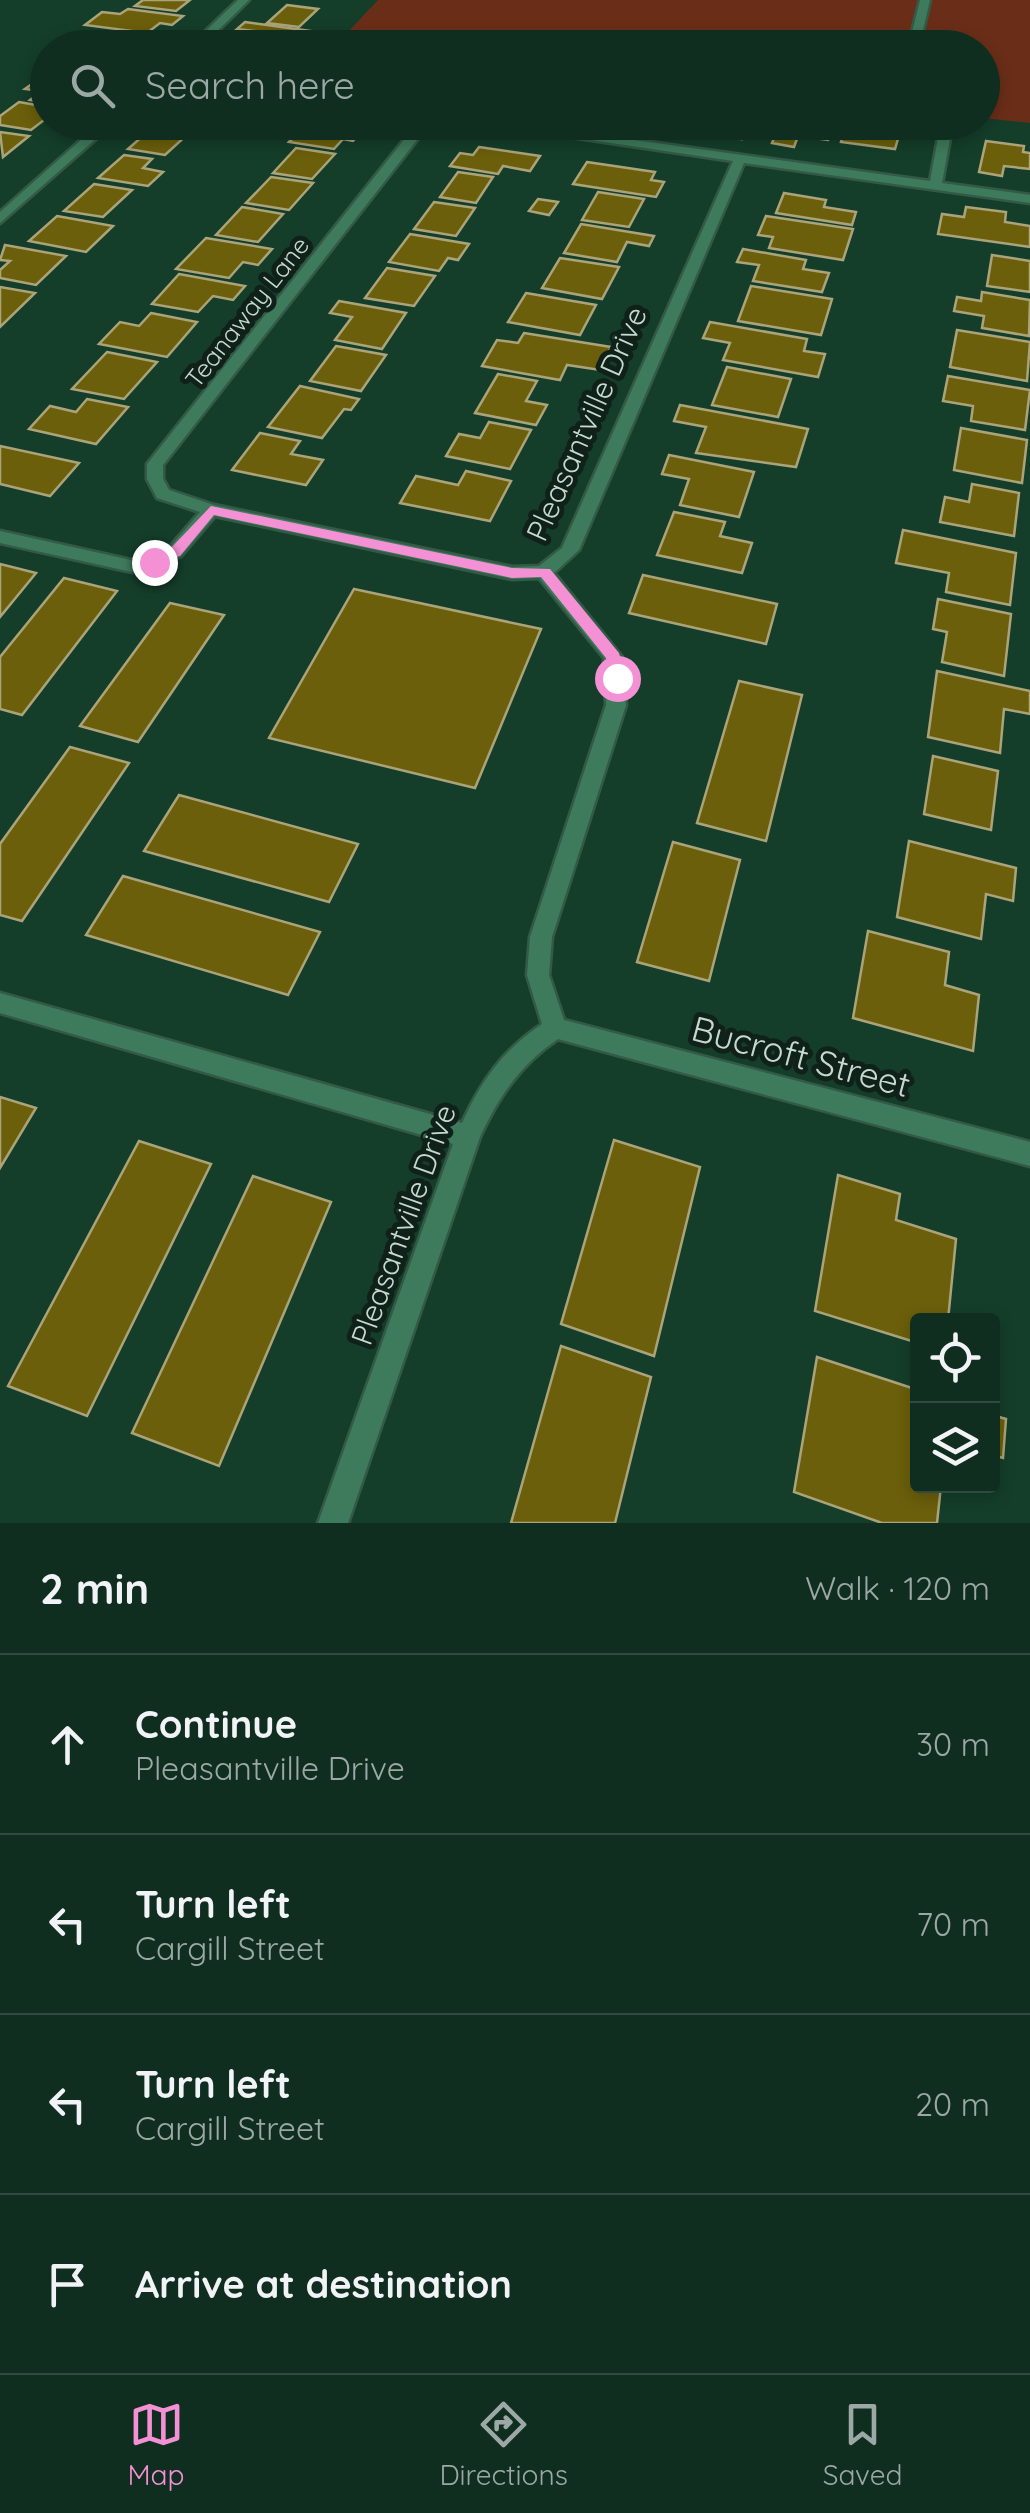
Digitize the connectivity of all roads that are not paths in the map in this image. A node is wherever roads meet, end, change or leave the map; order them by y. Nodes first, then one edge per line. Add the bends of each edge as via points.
1 (244, 0) edge
2 (925, 0) edge
3 (212, 30) edge
4 (917, 30) edge
5 (89, 140) edge
6 (411, 140) edge
7 (604, 140) edge
8 (944, 140) edge
9 (740, 159) junction
10 (935, 186) junction
11 (1030, 198) edge
12 (0, 219) edge
13 (211, 510) junction
14 (0, 537) edge
15 (544, 572) junction
16 (0, 1003) edge
17 (555, 1028) junction
18 (468, 1137) junction
19 (1030, 1154) edge
20 (333, 1523) edge

1 - 3 street
2 - 4 street
5 - 12 street
6 - 13 street, Teanaway Lane via 155,464 163,494
7 - 9 street
8 - 10 street
9 - 10 street
9 - 15 street, Pleasantville Drive via 570,550
10 - 11 street
13 - 14 street via 175,552 132,566
13 - 15 street via 512,573
15 - 17 street, Pleasantville Drive via 614,657 617,678 616,704 541,936 538,975
16 - 18 street
17 - 18 street, Pleasantville Drive via 516,1053
17 - 19 street, Bucroft Street
18 - 20 street, Pleasantville Drive

